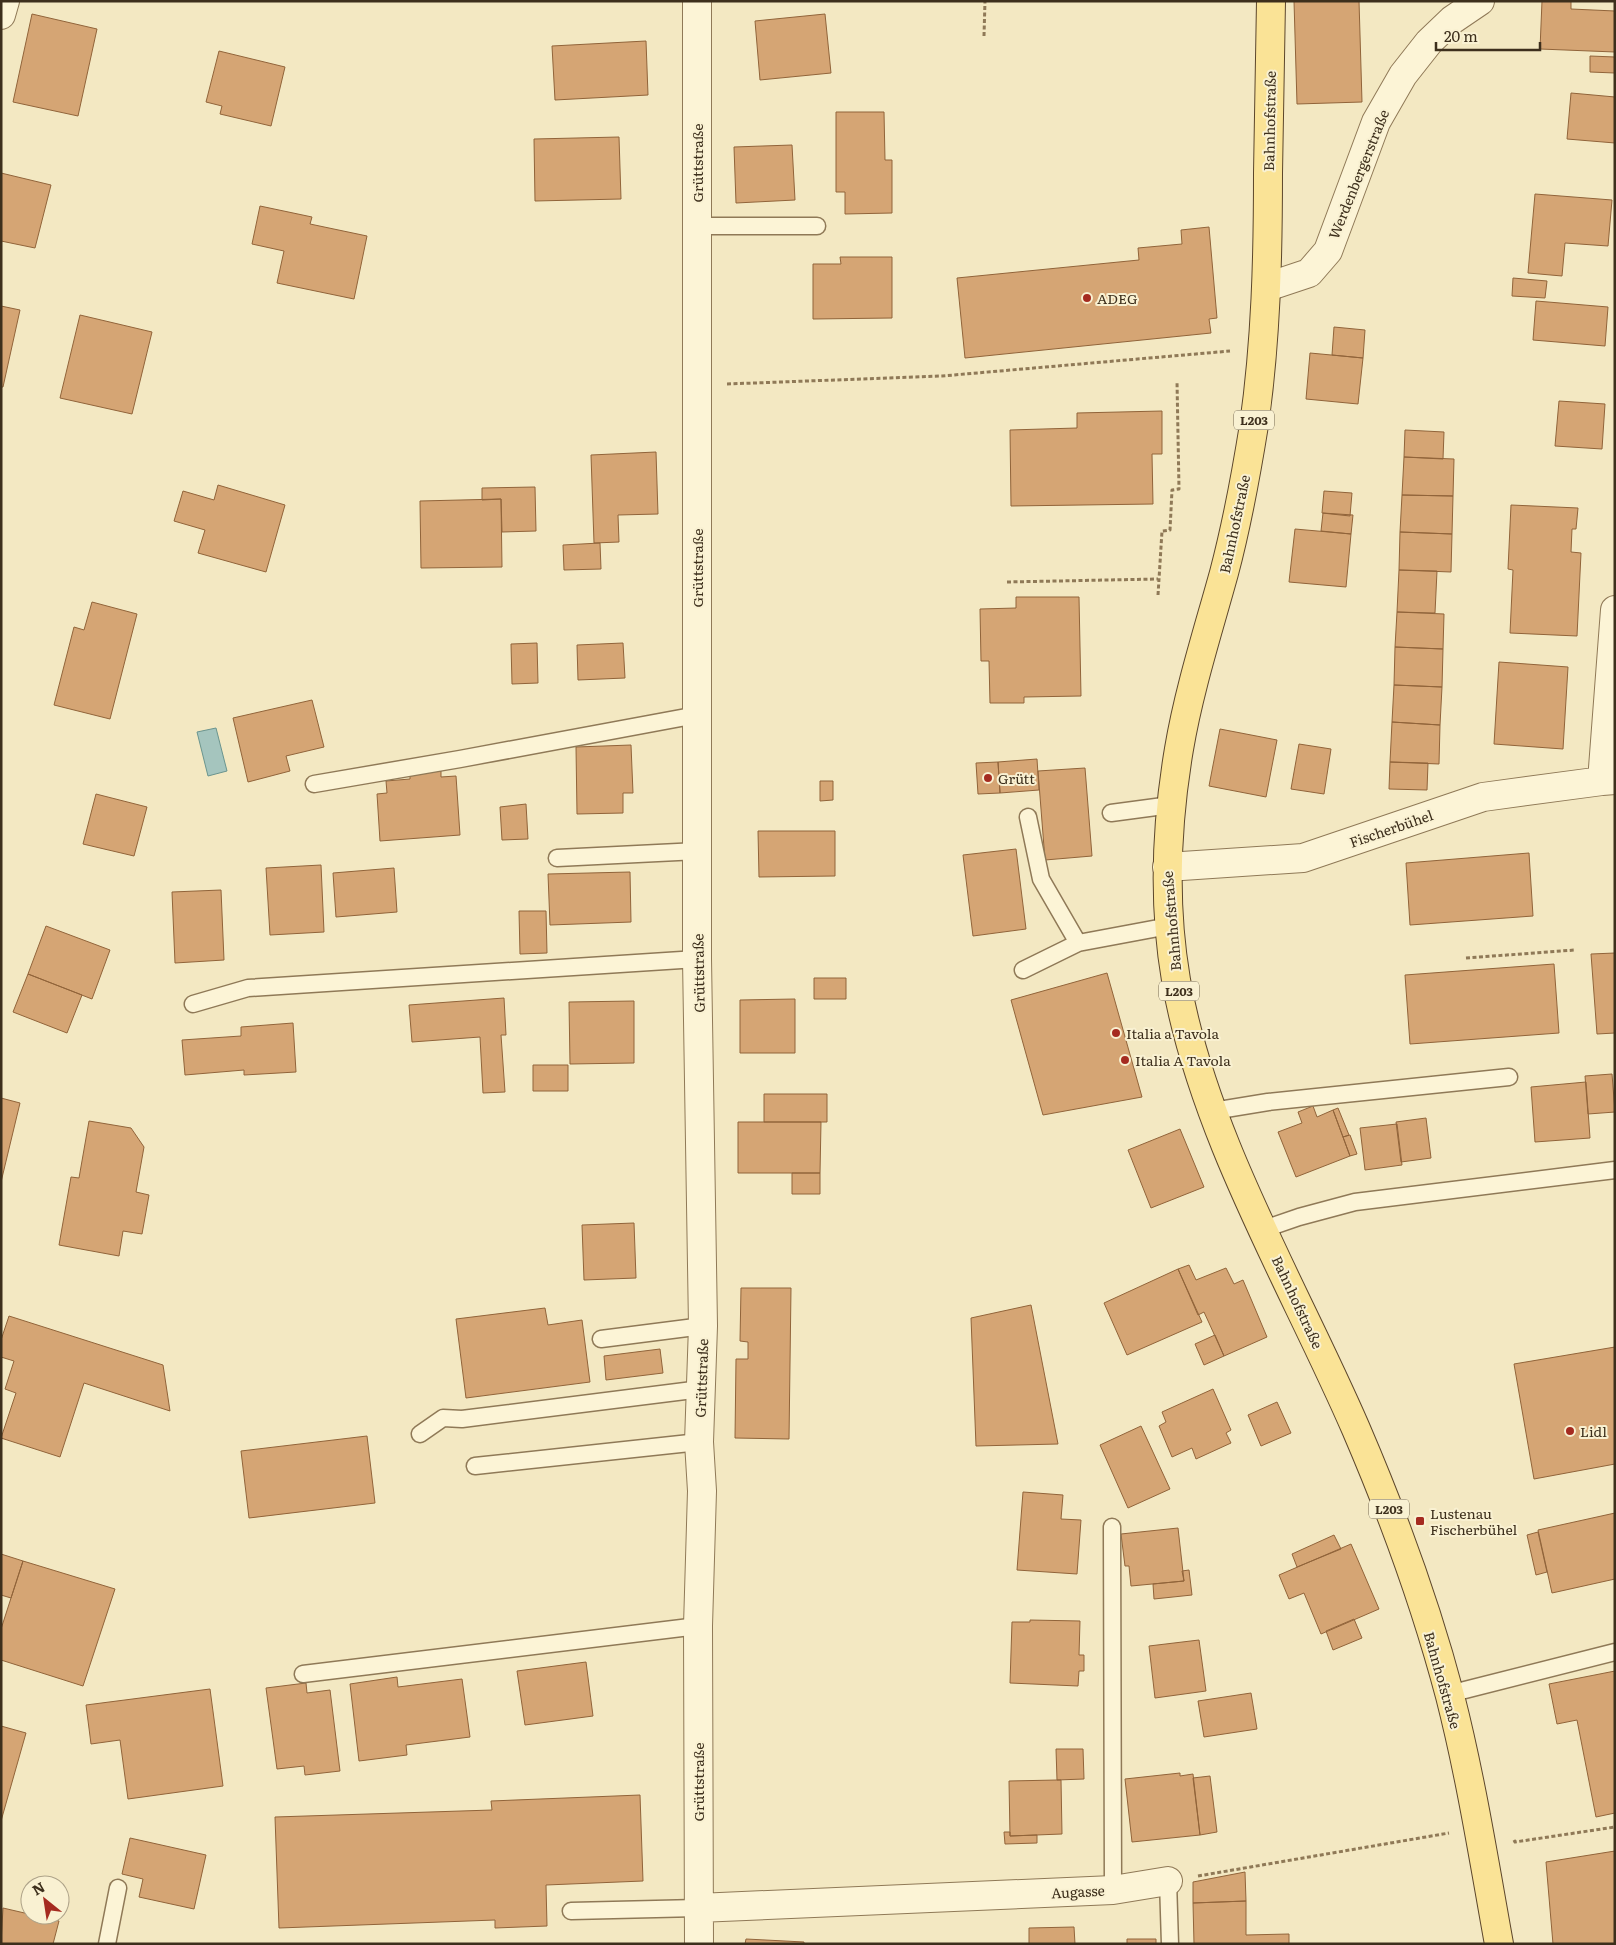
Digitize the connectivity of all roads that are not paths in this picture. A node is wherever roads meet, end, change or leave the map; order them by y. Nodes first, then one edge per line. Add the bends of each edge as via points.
1 (5, 1) edge
2 (697, 1) edge
3 (1270, 1) edge
4 (1480, 1) edge
5 (1, 15) edge
6 (697, 226) junction
7 (816, 226) dead end
8 (1266, 287) junction
9 (1615, 610) edge
10 (697, 715) junction
11 (1608, 780) edge
12 (314, 784) dead end
13 (1171, 805) junction
14 (1111, 812) dead end
15 (1028, 817) dead end
16 (698, 851) junction
17 (557, 858) dead end
18 (1167, 867) junction
19 (1169, 926) junction
20 (1078, 943) junction
21 (697, 959) junction
22 (1023, 970) dead end
23 (192, 1004) dead end
24 (1509, 1077) dead end
25 (1213, 1111) junction
26 (1615, 1170) edge
27 (1264, 1229) junction
28 (703, 1326) junction
29 (601, 1339) dead end
30 (701, 1389) junction
31 (420, 1434) dead end
32 (699, 1442) junction
33 (475, 1466) dead end
34 (1112, 1527) dead end
35 (698, 1626) junction
36 (1615, 1652) edge
37 (303, 1674) dead end
38 (1449, 1694) junction
39 (1168, 1881) joint
40 (118, 1888) dead end
41 (1113, 1890) junction
42 (698, 1908) junction
43 (571, 1911) dead end
44 (107, 1944) edge
45 (699, 1944) edge
46 (1170, 1944) edge
47 (1499, 1944) edge

1 - 5 street
2 - 6 street, Grüttstraße
3 - 8 main road, Bahnhofstraße / L203
4 - 8 street, Werdenbergerstraße via 1429,42 1403,74 1376,122 1328,251 1308,273
6 - 7 lane
6 - 10 street, Grüttstraße
8 - 13 main road, Bahnhofstraße / L203 via 1260,373 1241,501 1179,744
9 - 11 street
10 - 12 lane
10 - 16 street, Grüttstraße
11 - 18 street, Fischerbühel via 1483,797 1303,858
13 - 14 lane
13 - 18 main road, Bahnhofstraße / L203
15 - 20 lane via 1041,880
16 - 17 lane
16 - 21 street, Grüttstraße
18 - 19 main road, Bahnhofstraße / L203
19 - 20 lane
19 - 25 main road, Bahnhofstraße / L203 via 1187,1032
20 - 22 lane
21 - 23 lane via 248,988
21 - 28 street, Grüttstraße
24 - 25 lane via 1268,1102
25 - 27 main road, Bahnhofstraße / L203
26 - 27 lane via 1355,1202
27 - 38 main road, Bahnhofstraße / L203 via 1336,1382 1382,1492 1414,1579
28 - 29 lane
28 - 30 street, Grüttstraße
30 - 31 lane via 462,1419 443,1418
30 - 32 street, Grüttstraße
32 - 33 lane
32 - 35 street, Grüttstraße via 702,1491
34 - 41 lane
35 - 37 lane
35 - 42 street, Grüttstraße
36 - 38 lane
38 - 47 main road, Bahnhofstraße / L203 via 1474,1803
39 - 41 street, Augasse
39 - 46 lane
40 - 44 lane
41 - 42 street, Augasse
42 - 43 lane
42 - 45 street, Grüttstraße

